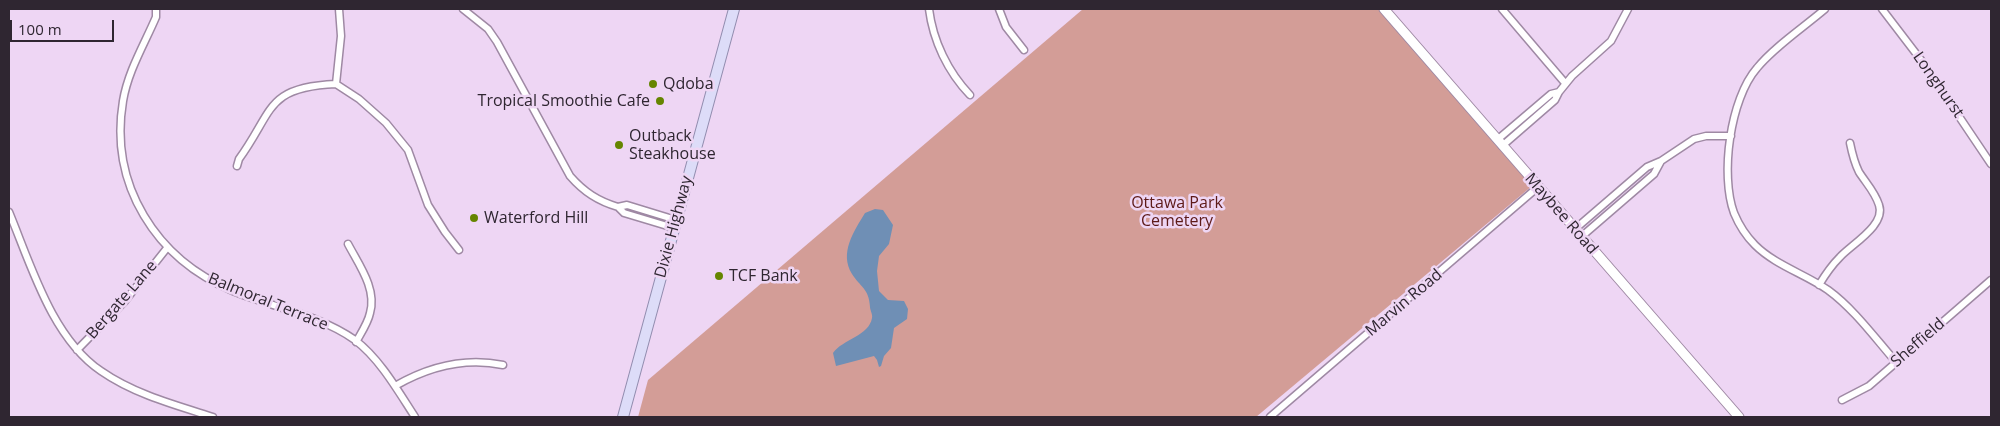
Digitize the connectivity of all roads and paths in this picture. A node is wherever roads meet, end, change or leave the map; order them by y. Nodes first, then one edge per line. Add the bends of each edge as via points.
1 (156, 9) edge
2 (339, 9) edge
3 (464, 9) edge
4 (734, 9) edge
5 (929, 9) edge
6 (999, 9) edge
7 (1384, 9) edge
8 (1502, 9) edge
9 (1628, 9) edge
10 (1825, 9) edge
11 (1882, 9) edge
12 (1024, 50) dead end
13 (1565, 83) junction
14 (336, 84) junction
15 (1559, 92) junction
16 (970, 95) dead end
17 (1531, 111) junction
18 (1536, 117) junction
19 (1731, 136) junction
20 (1499, 143) junction
21 (1850, 143) dead end
22 (1661, 161) junction
23 (1991, 164) edge
24 (238, 166) dead end
25 (1538, 187) junction
26 (1621, 189) junction
27 (1628, 197) junction
28 (9, 212) edge
29 (675, 224) junction
30 (1575, 229) junction
31 (1581, 237) junction
32 (348, 244) dead end
33 (167, 248) junction
34 (459, 250) dead end
35 (1991, 280) edge
36 (1820, 285) junction
37 (356, 342) junction
38 (77, 350) junction
39 (1896, 362) junction
40 (503, 365) dead end
41 (395, 386) junction
42 (1842, 400) dead end
43 (213, 417) edge
44 (416, 417) edge
45 (623, 417) edge
46 (1270, 417) edge
47 (1739, 417) edge

1 - 33 street, Balmoral Terrace via 156,17 131,70 123,101 120,136 126,172 136,202 149,226
2 - 14 street via 341,36
3 - 29 street via 497,42 570,176 578,185 597,199 618,207 627,205
4 - 29 main road, Dixie Highway
5 - 16 street via 946,62
6 - 12 street via 1006,27
7 - 20 main road, Maybee Road
8 - 13 street
9 - 13 street via 1611,41
10 - 19 street via 1757,68 1740,96
11 - 23 street, Longhurst via 1907,40
13 - 15 street
14 - 24 street via 297,88 280,99 270,109
14 - 34 street via 386,123 408,150 428,204
15 - 17 street via 1551,94
15 - 18 street
17 - 18 street
17 - 20 street
18 - 20 street
19 - 22 street via 1694,139
19 - 36 street via 1728,179 1734,213 1742,229 1765,255
20 - 25 main road, Maybee Road
21 - 36 street via 1860,172 1877,200 1880,216 1840,256
22 - 26 street via 1647,167
22 - 27 street via 1654,174
25 - 30 main road, Maybee Road
25 - 46 street, Marvin Road
26 - 27 street
26 - 30 street
27 - 31 street
28 - 38 street via 51,310
29 - 45 main road, Dixie Highway
30 - 31 main road, Maybee Road
31 - 47 main road, Maybee Road
32 - 37 street via 372,295 371,311
33 - 37 street, Balmoral Terrace via 206,278 233,291 313,317
33 - 38 street, Bergate Lane via 126,301
35 - 39 street, Sheffield
36 - 39 street via 1843,304
37 - 41 street, Balmoral Terrace
38 - 43 street via 100,371 133,390
39 - 42 street, Sheffield via 1869,386
40 - 41 street via 487,362 451,364 428,370
41 - 44 street, Balmoral Terrace

